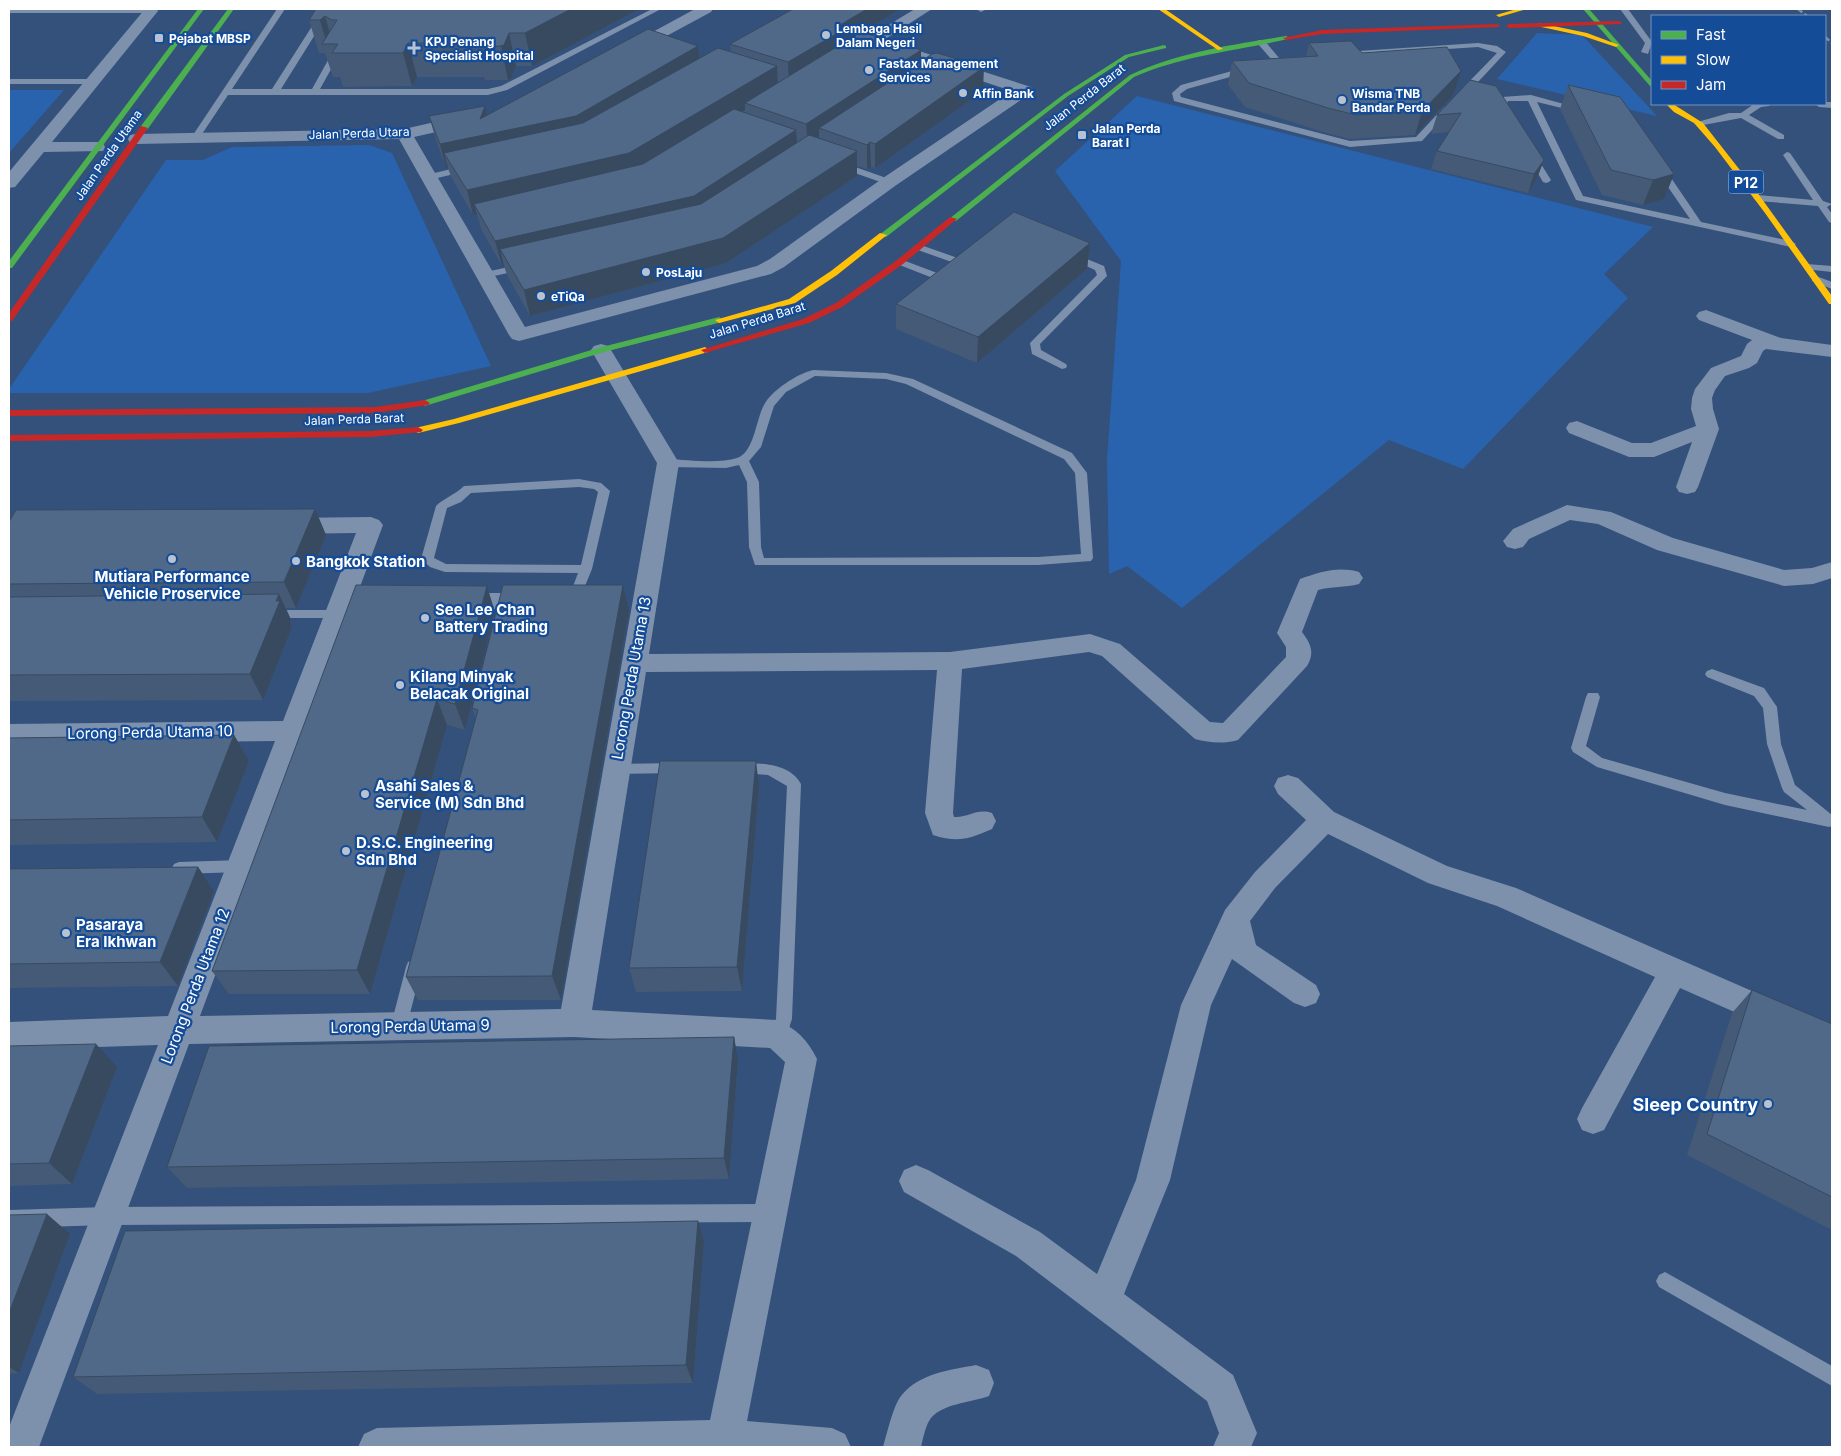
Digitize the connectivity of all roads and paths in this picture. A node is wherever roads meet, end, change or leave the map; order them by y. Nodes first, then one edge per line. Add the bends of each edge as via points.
1 (201, 9) edge
2 (231, 9) edge
3 (282, 9) edge
4 (328, 9) edge
5 (657, 9) edge
6 (706, 9) edge
7 (925, 9) edge
8 (1161, 9) edge
9 (1208, 9) edge
10 (1266, 9) edge
11 (1524, 9) edge
12 (1624, 9) edge
13 (151, 11) joint
14 (1587, 11) edge
15 (9, 12) edge
16 (1321, 20) dead end
17 (1498, 21) junction
18 (1598, 23) junction
19 (1619, 23) junction
20 (1539, 25) junction
21 (1225, 35) dead end
22 (1175, 37) junction
23 (1203, 38) junction
24 (873, 40) junction
25 (1261, 42) junction
26 (1617, 46) junction
27 (1220, 49) junction
28 (336, 53) edge
29 (1332, 55) edge
30 (1649, 56) edge
31 (613, 58) edge
32 (832, 65) edge
33 (93, 81) junction
34 (9, 82) edge
35 (1651, 84) edge
36 (226, 92) junction
37 (275, 92) junction
38 (314, 92) junction
39 (1531, 98) junction
40 (1670, 105) edge
41 (1692, 105) edge
42 (1758, 105) edge
43 (1585, 110) edge
44 (482, 116) edge
45 (1743, 116) junction
46 (1510, 121) edge
47 (1697, 121) junction
48 (404, 134) junction
49 (1781, 137) dead end
50 (195, 138) junction
51 (136, 139) junction
52 (39, 147) junction
53 (97, 147) junction
54 (1787, 155) dead end
55 (1543, 157) junction
56 (1655, 160) edge
57 (835, 163) edge
58 (481, 166) edge
59 (428, 177) junction
60 (1546, 180) edge
61 (890, 182) junction
62 (9, 183) edge
63 (1758, 198) junction
64 (1821, 203) junction
65 (1832, 205) edge
66 (1832, 220) edge
67 (477, 223) edge
68 (1697, 224) junction
69 (458, 228) junction
70 (1791, 244) junction
71 (918, 247) junction
72 (1064, 253) edge
73 (900, 262) junction
74 (532, 264) edge
75 (9, 266) edge
76 (1807, 267) junction
77 (1832, 268) edge
78 (834, 273) junction
79 (485, 276) junction
80 (1816, 279) junction
81 (1832, 286) edge
82 (864, 287) junction
83 (1832, 302) edge
84 (1706, 316) dead end
85 (9, 319) edge
86 (1777, 343) junction
87 (601, 350) junction
88 (1832, 351) edge
89 (1062, 366) dead end
90 (616, 376) junction
91 (9, 413) edge
92 (1577, 428) dead end
93 (1708, 429) junction
94 (9, 438) edge
95 (743, 461) junction
96 (668, 463) junction
97 (1687, 487) dead end
98 (263, 526) edge
99 (1515, 541) dead end
100 (586, 569) junction
101 (1832, 570) edge
102 (1351, 578) dead end
103 (574, 600) junction
104 (600, 600) edge
105 (438, 601) edge
106 (347, 605) junction
107 (257, 615) edge
108 (950, 661) junction
109 (633, 664) junction
110 (1712, 674) dead end
111 (1592, 697) dead end
112 (292, 731) junction
113 (9, 734) edge
114 (691, 768) edge
115 (728, 768) edge
116 (616, 769) junction
117 (1288, 786) dead end
118 (1324, 820) junction
119 (982, 821) dead end
120 (1831, 821) edge
121 (241, 866) junction
122 (164, 868) edge
123 (1235, 919) junction
124 (416, 958) edge
125 (1674, 970) junction
126 (1305, 994) dead end
127 (574, 1023) junction
128 (399, 1025) junction
129 (179, 1030) junction
130 (776, 1034) junction
131 (9, 1036) edge
132 (1832, 1041) edge
133 (1593, 1119) dead end
134 (916, 1181) dead end
135 (769, 1213) junction
136 (108, 1216) junction
137 (9, 1219) edge
138 (1665, 1281) dead end
139 (1104, 1301) junction
140 (1832, 1377) edge
141 (976, 1383) dead end
142 (723, 1443) edge
143 (20, 1447) edge
144 (377, 1447) edge
145 (832, 1447) edge
146 (902, 1447) edge
147 (1232, 1447) edge

1 - 53 street, Jalan Perda Utama
2 - 51 street, Jalan Perda Utama
3 - 36 lane
4 - 37 lane
5 - 38 lane via 504,88 488,92
6 - 31 street via 651,43
7 - 24 street
8 - 22 street
9 - 10 path
11 - 17 street
12 - 30 lane via 1649,43
13 - 15 lane
13 - 33 street
14 - 17 street, Jalan Perda Barat
14 - 18 street
14 - 19 street, Jalan Perda Barat via 1609,12
16 - 17 street, Jalan Perda Barat
17 - 20 street, Jalan Perda Barat
17 - 25 street, Jalan Perda Barat via 1322,32
18 - 19 street, Jalan Perda Barat
18 - 20 street, Jalan Perda Barat
18 - 26 street
19 - 30 street
20 - 26 street via 1585,34
21 - 23 street, Jalan Perda Barat
22 - 23 street
22 - 23 street, Jalan Perda Barat
22 - 78 street, Jalan Perda Barat via 1127,56 1066,95
23 - 27 street
24 - 32 street
24 - 61 street via 941,66 1025,90
25 - 27 street, Jalan Perda Barat
25 - 29 lane via 1282,61 1184,87 1176,93 1177,99 1350,144 1419,139 1502,52 1478,45
26 - 35 street
27 - 71 street, Jalan Perda Barat via 1151,66 1132,76
28 - 38 lane
33 - 34 lane
33 - 52 street
36 - 37 lane
36 - 50 lane
37 - 38 lane
39 - 43 lane
39 - 46 lane via 1505,99 1502,106
39 - 55 lane
40 - 47 street, P12 via 1675,111
41 - 47 street, P12 via 1698,114
42 - 45 lane
44 - 48 street, Jalan Perda Utara
45 - 47 lane
45 - 49 lane
47 - 63 street, P12
48 - 50 street, Jalan Perda Utara
48 - 59 street
50 - 51 street, Jalan Perda Utara
51 - 85 street, Jalan Perda Utama
52 - 53 street
52 - 62 street
53 - 75 street, Jalan Perda Utama
54 - 64 lane
55 - 60 lane
55 - 68 lane via 1579,198
56 - 68 lane
57 - 61 lane
58 - 59 lane
59 - 69 street
61 - 79 street via 764,270 519,335
63 - 64 lane
63 - 70 street, P12
64 - 65 lane
64 - 66 lane
67 - 69 street
68 - 70 lane
69 - 79 street
70 - 76 street, P12
71 - 73 street, Jalan Perda Barat
71 - 73 lane via 970,261 947,280
72 - 89 lane via 1100,268 1102,276 1035,342 1036,352
73 - 82 street, Jalan Perda Barat
74 - 79 lane
76 - 77 lane
76 - 80 street, P12
78 - 82 street
78 - 87 street, Jalan Perda Barat via 792,301
80 - 81 lane
80 - 83 street, P12
82 - 90 street, Jalan Perda Barat via 839,306 806,321
84 - 86 street
86 - 88 street
86 - 93 street via 1762,343 1754,348 1750,359 1718,372 1711,379 1702,398
87 - 90 street
87 - 91 street, Jalan Perda Barat via 418,405 375,410
90 - 94 street, Jalan Perda Barat via 414,431
90 - 96 street
92 - 93 street via 1629,450 1654,450
93 - 97 street
95 - 95 lane via 755,447 769,405 782,390 813,373 886,376 908,381 1068,456 1081,473 1086,558 759,562 755,546 753,482
95 - 96 lane via 726,464
96 - 109 street, Lorong Perda Utama 13 via 635,600
98 - 106 street, Lorong Perda Utama 12 via 371,525
99 - 101 street via 1520,534 1567,512 1603,517 1665,544 1784,578 1813,576
100 - 100 lane via 604,491 597,486 578,483 468,489 442,506 427,559 445,568
100 - 103 lane
102 - 108 street via 1329,578 1308,585 1290,633 1299,643 1298,660 1229,733 1204,732 1111,650 1090,643
103 - 104 street
103 - 105 street via 503,610
106 - 107 lane
106 - 112 street, Lorong Perda Utama 12
108 - 109 street
108 - 119 street via 939,813 943,827 964,829
109 - 116 street, Lorong Perda Utama 13
110 - 120 lane via 1759,692 1770,706 1774,744 1789,788
111 - 120 lane via 1578,748 1596,762 1725,799
112 - 113 street, Lorong Perda Utama 10
112 - 121 street, Lorong Perda Utama 12
114 - 116 lane
115 - 130 lane via 766,768 778,771 794,784 784,1019 781,1030
116 - 127 street, Lorong Perda Utama 13
117 - 118 street
118 - 123 street via 1264,880
118 - 125 street via 1438,875 1506,898
121 - 122 lane
121 - 129 street, Lorong Perda Utama 12
123 - 126 street via 1243,952
123 - 139 street via 1196,1006 1153,1180
124 - 128 lane
125 - 132 street
125 - 133 street
127 - 128 street, Lorong Perda Utama 9
127 - 130 street, Lorong Perda Utama 9
128 - 129 street, Lorong Perda Utama 9
129 - 131 street, Lorong Perda Utama 9
129 - 136 street, Lorong Perda Utama 12
130 - 135 street via 801,1059
134 - 139 street via 1028,1244
135 - 136 lane
135 - 142 street
136 - 137 lane
136 - 143 street, Lorong Perda Utama 12
138 - 140 lane
139 - 147 street via 1220,1388 1238,1433
141 - 146 street via 935,1392 914,1409
142 - 144 street
142 - 145 street

